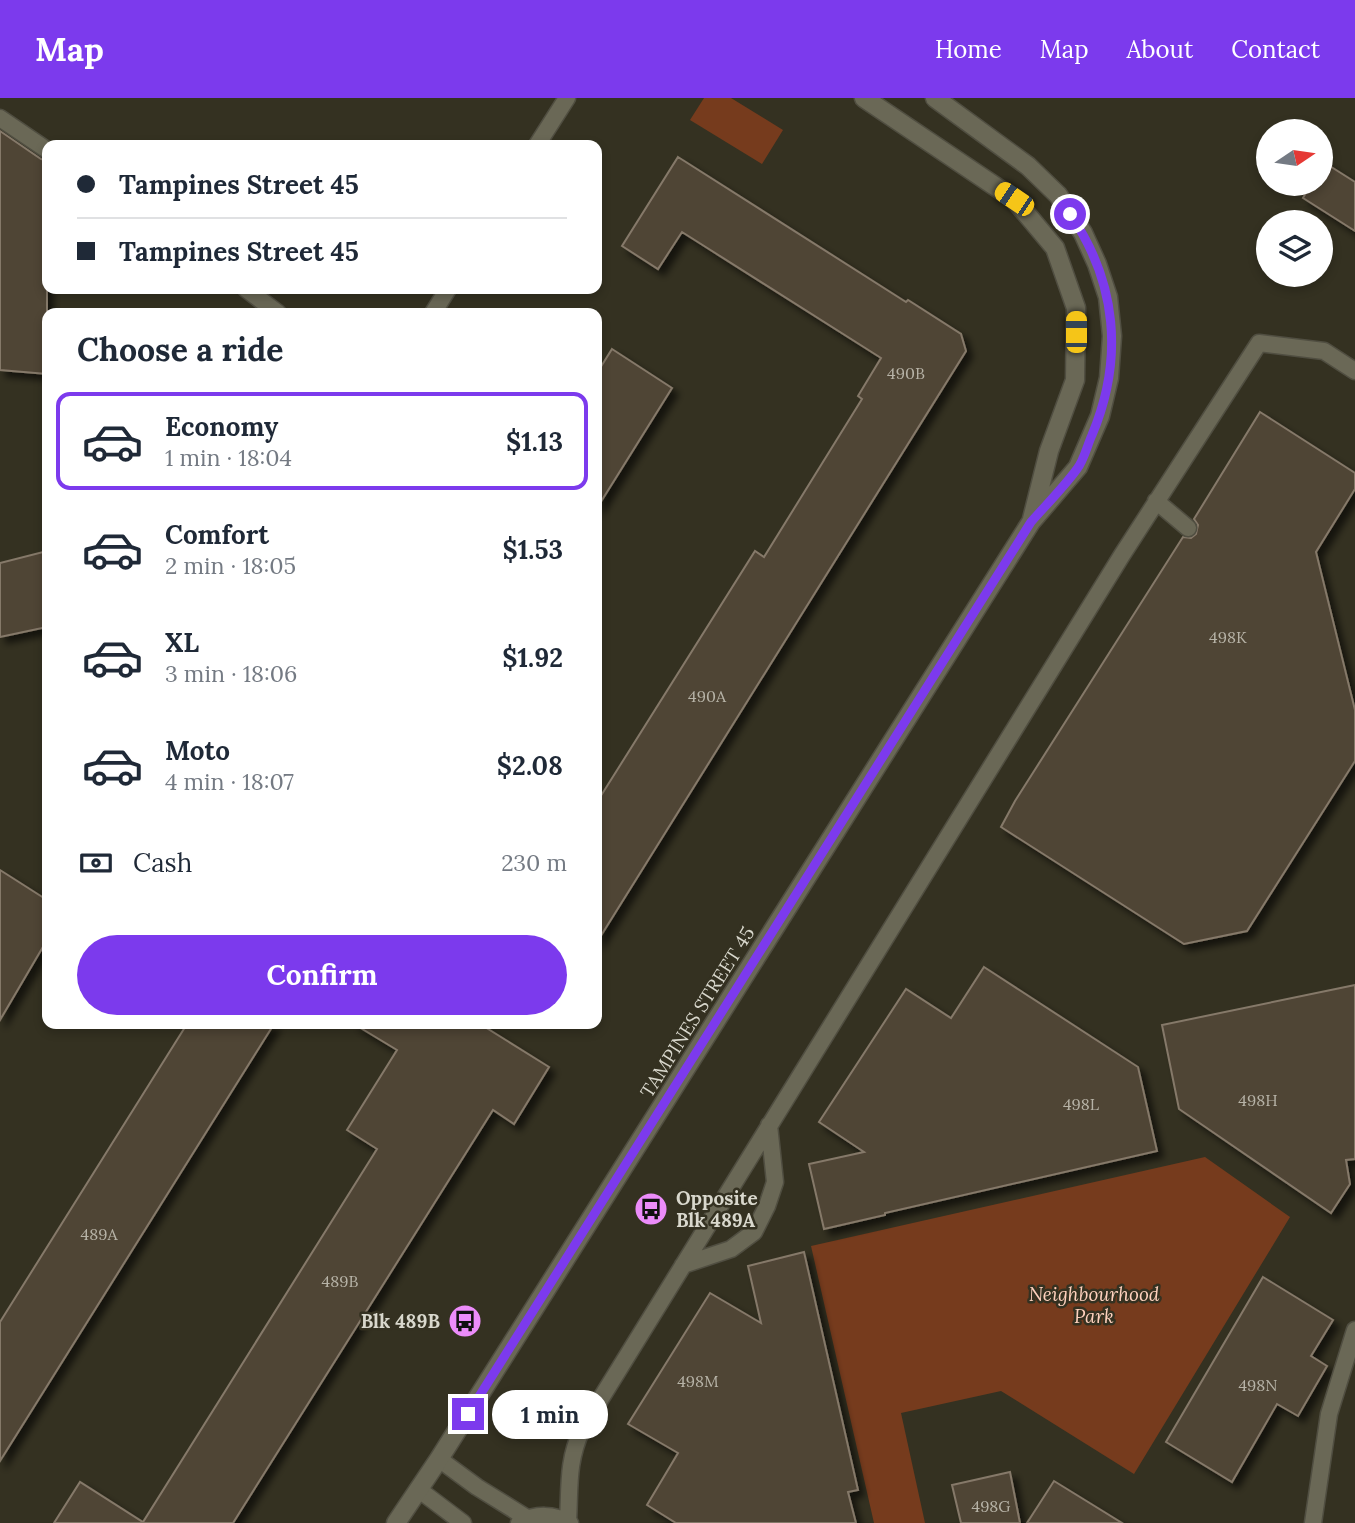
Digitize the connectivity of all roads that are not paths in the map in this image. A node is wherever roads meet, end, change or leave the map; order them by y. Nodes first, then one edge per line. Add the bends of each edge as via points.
1 (567, 98) edge
2 (864, 98) edge
3 (935, 98) edge
4 (0, 118) edge
5 (540, 140) edge
6 (42, 147) edge
7 (253, 294) edge
8 (271, 308) edge
9 (1355, 371) edge
10 (1156, 501) junction
11 (1031, 522) junction
12 (1188, 528) dead end
13 (769, 1125) junction
14 (683, 1265) junction
15 (1355, 1330) edge
16 (439, 1459) junction
17 (418, 1489) junction
18 (523, 1521) edge
19 (569, 1522) edge
20 (397, 1523) edge
21 (463, 1523) edge
22 (1313, 1523) edge

1 - 5 lane
2 - 11 street, TAMPINES STREET 45 via 1014,199 1055,248 1076,308 1075,380 1049,451
3 - 11 street, TAMPINES STREET 45 via 1028,166 1058,195 1083,233 1108,298 1112,336 1100,416 1079,467
4 - 6 lane
7 - 8 lane
9 - 10 lane via 1324,351 1259,343
10 - 12 lane
10 - 13 lane
11 - 16 street, TAMPINES STREET 45
13 - 14 lane
13 - 14 lane via 775,1182 754,1232 731,1249
14 - 19 lane via 574,1445
15 - 22 lane via 1329,1414
16 - 17 street, TAMPINES STREET 45
16 - 18 lane
17 - 20 street, TAMPINES STREET 45
17 - 21 lane
18 - 19 lane via 548,1516

